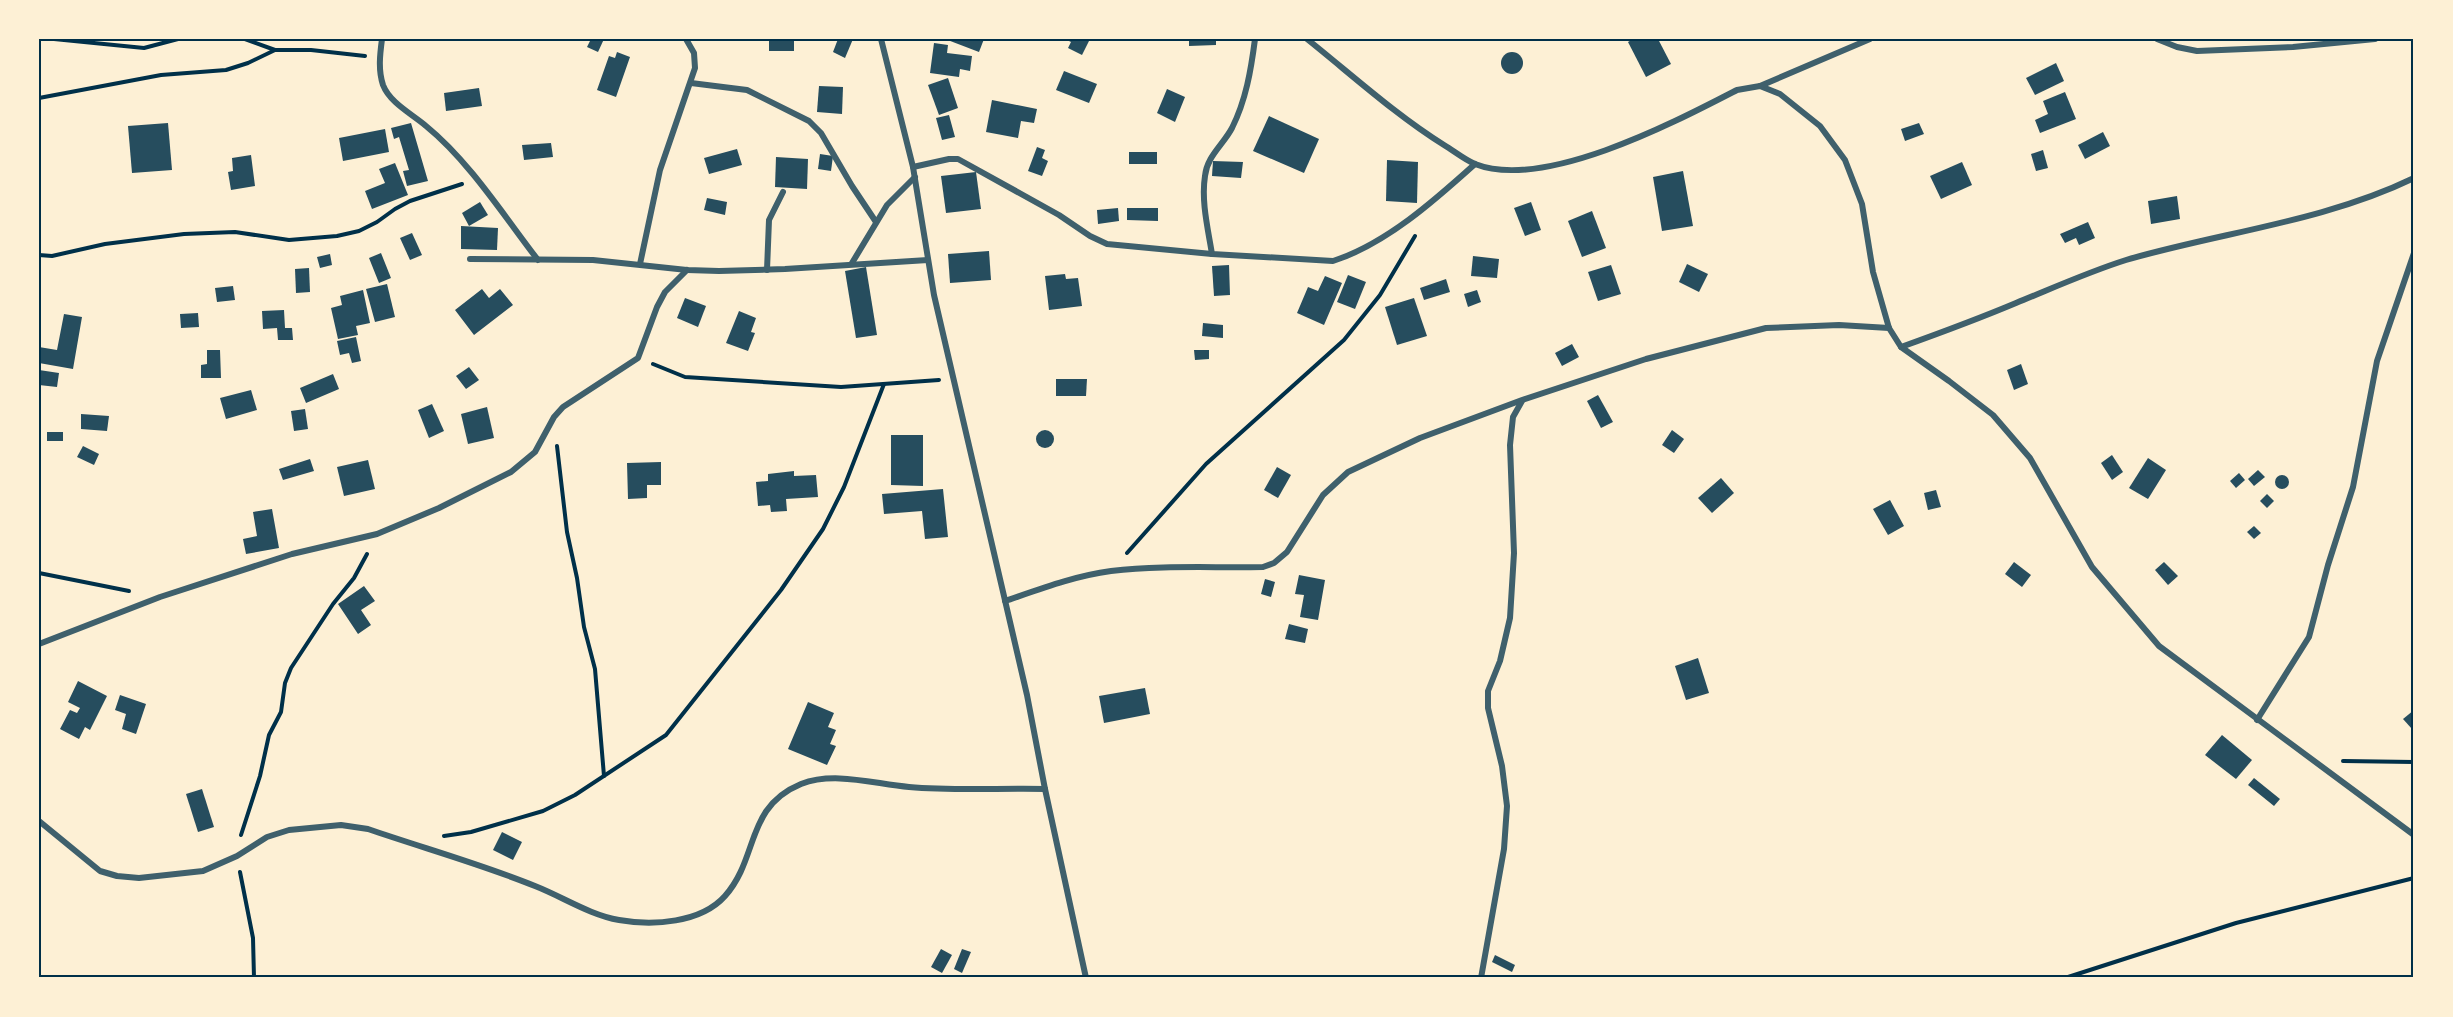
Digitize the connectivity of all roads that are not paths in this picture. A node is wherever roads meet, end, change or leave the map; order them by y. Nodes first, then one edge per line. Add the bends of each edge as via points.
1 (382, 39) edge
2 (686, 39) edge
3 (881, 39) edge
4 (1255, 39) edge
5 (1307, 39) edge
6 (1870, 39) edge
7 (2157, 39) edge
8 (2375, 39) edge
9 (691, 82) junction
10 (1760, 86) junction
11 (1475, 164) junction
12 (913, 167) junction
13 (915, 177) junction
14 (2414, 178) edge
15 (783, 192) dead end
16 (876, 222) junction
17 (2414, 253) edge
18 (1212, 254) junction
19 (470, 259) dead end
20 (538, 260) junction
21 (928, 260) junction
22 (852, 263) junction
23 (640, 264) junction
24 (687, 270) junction
25 (767, 270) junction
26 (1889, 328) junction
27 (1901, 347) junction
28 (1522, 400) junction
29 (1005, 601) junction
30 (39, 644) edge
31 (2257, 720) junction
32 (1045, 789) junction
33 (39, 821) edge
34 (2414, 836) edge
35 (1086, 978) edge
36 (1481, 978) edge

1 - 20 street via 379,58 384,86 476,180
2 - 9 street via 694,53
3 - 12 street
4 - 18 street via 1244,98 1205,174
5 - 11 street via 1428,135
6 - 10 street
7 - 8 street via 2197,51
9 - 16 street via 747,90 809,121 821,133
9 - 23 street via 660,170
10 - 11 street via 1737,90 1603,151 1565,162 1510,171
10 - 26 street via 1780,94 1813,120 1845,160 1862,204 1873,272
11 - 18 street via 1433,202 1349,256 1333,261
12 - 13 street
12 - 18 street via 958,159 1107,244
13 - 16 street via 892,197
13 - 21 street
14 - 27 street via 2332,209 2083,274
15 - 25 street via 768,220
16 - 22 street
17 - 31 street via 2377,361 2353,487 2309,637
19 - 20 street
20 - 23 street
21 - 22 street
21 - 29 street
22 - 25 street
23 - 24 street
24 - 25 street
24 - 30 street via 665,292 638,357 576,397 554,417 535,452 511,472 377,534 292,554 160,597
26 - 27 street
26 - 28 street via 1766,328 1646,359
27 - 31 street via 1993,416 2030,458 2092,567 2159,646
28 - 29 street via 1420,438 1348,472 1323,495 1287,552 1274,563 1263,567 1111,571 1061,581
28 - 36 street via 1514,417 1510,445 1514,553 1510,618 1488,691 1507,806 1504,849
29 - 32 street
31 - 34 street
32 - 33 street via 930,788 832,778 804,783 781,793 761,816 736,884 717,906 690,918 643,923 617,920 510,877 368,829 341,825 289,830 267,837 203,871 139,878 100,871
32 - 35 street

